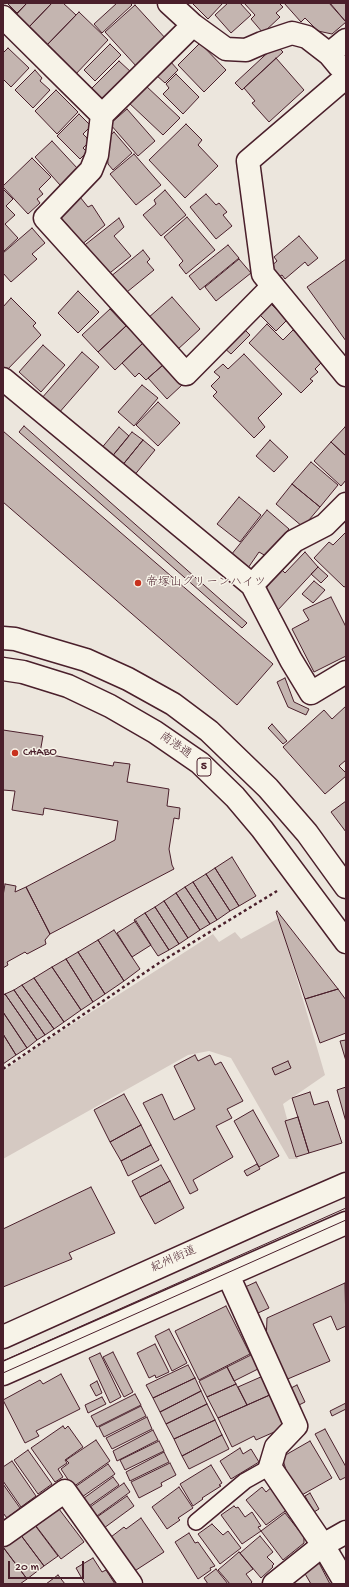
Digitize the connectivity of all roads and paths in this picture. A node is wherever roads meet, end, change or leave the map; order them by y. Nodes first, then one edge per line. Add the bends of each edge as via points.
1 (169, 3) edge
2 (3, 17) edge
3 (193, 25) junction
4 (346, 40) edge
5 (329, 54) junction
6 (346, 76) edge
7 (102, 115) junction
8 (274, 286) junction
9 (346, 375) edge
10 (3, 379) edge
11 (346, 504) edge
12 (252, 584) junction
13 (3, 638) edge
14 (3, 669) edge
15 (346, 672) edge
16 (346, 887) edge
17 (279, 890) dead end
18 (346, 942) edge
19 (3, 1069) edge
20 (346, 1184) edge
21 (346, 1224) edge
22 (228, 1275) junction
23 (3, 1337) edge
24 (3, 1374) edge
25 (270, 1467) junction
26 (196, 1522) dead end
27 (346, 1532) edge
28 (3, 1535) edge
29 (323, 1544) junction
30 (131, 1584) edge
31 (274, 1584) edge
32 (346, 1584) edge

1 - 3 street
2 - 7 street
3 - 5 street via 226,49 246,50 292,33 307,36
3 - 7 street
4 - 5 street
5 - 6 street
6 - 8 street via 248,161 263,274
7 - 8 street via 97,155 91,170 45,218 186,374
8 - 9 street
10 - 12 street
11 - 12 street via 325,525 294,541
12 - 15 street via 311,693
13 - 16 street via 15,639 86,660 128,679 173,704 209,731 268,788 307,833
14 - 18 street, 南港通 / 5 via 23,672 68,686 110,706 155,732 200,763 235,797 262,829
17 - 19 path via 160,963
20 - 23 street, 紀州街道
21 - 22 street
22 - 24 street
22 - 25 street via 296,1426 276,1447
25 - 26 lane via 245,1481
25 - 29 street
27 - 29 street
28 - 30 street via 65,1491
29 - 31 street
29 - 32 street

